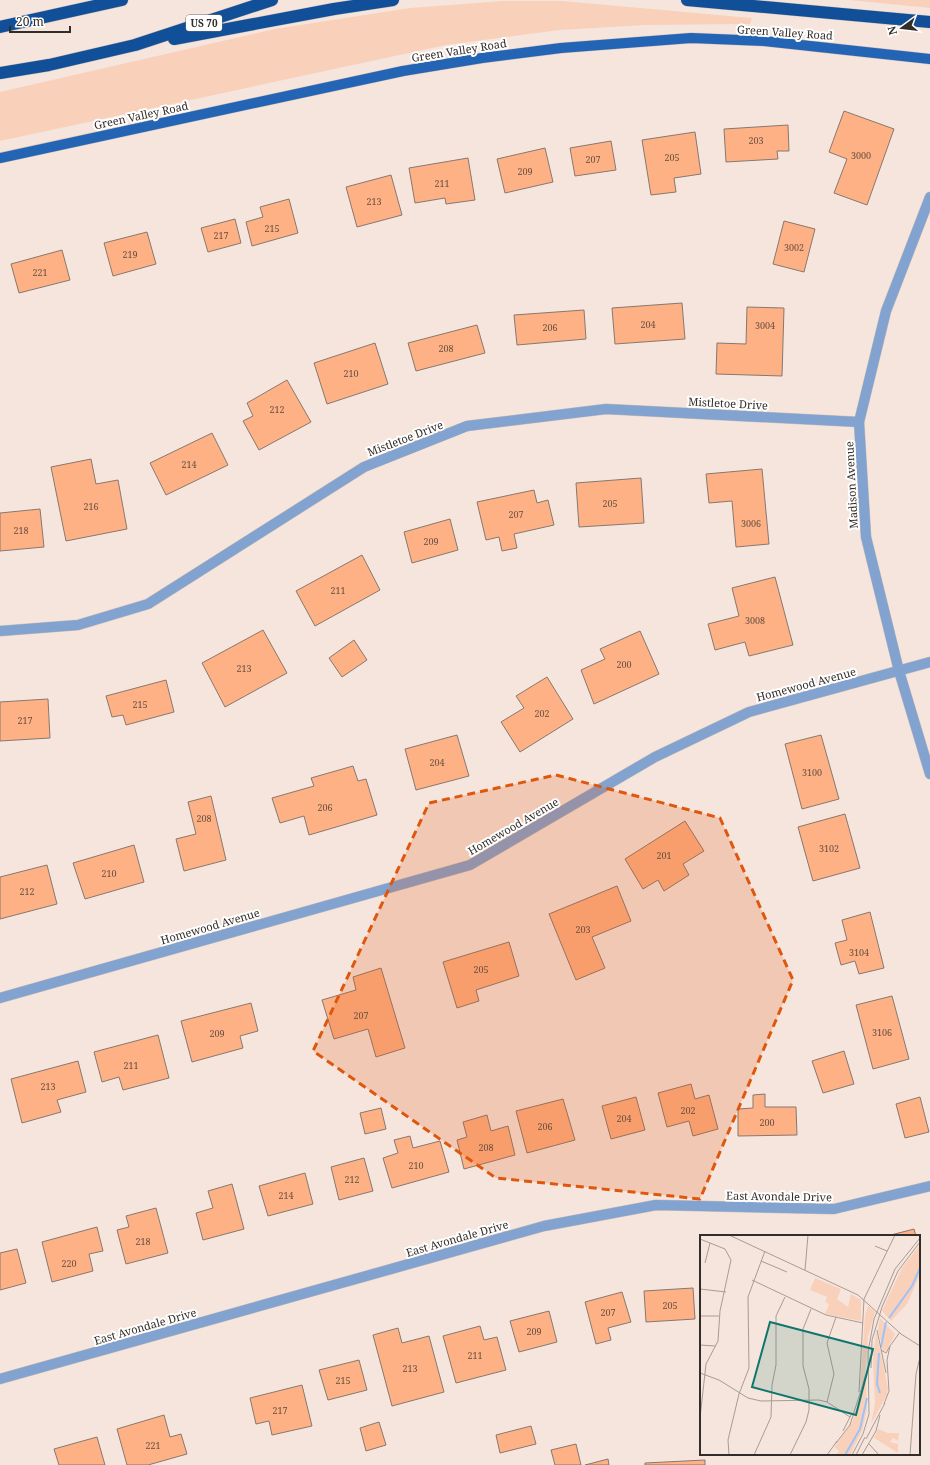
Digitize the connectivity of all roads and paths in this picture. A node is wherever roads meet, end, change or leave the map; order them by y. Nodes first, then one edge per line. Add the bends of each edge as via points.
1 (122, 0) edge
2 (272, 0) edge
3 (393, 0) edge
4 (687, 0) edge
5 (930, 22) edge
6 (0, 27) edge
7 (135, 45) junction
8 (930, 59) edge
9 (0, 73) edge
10 (0, 158) edge
11 (930, 197) edge
12 (859, 422) junction
13 (0, 631) edge
14 (930, 662) edge
15 (900, 670) junction
16 (930, 774) edge
17 (0, 998) edge
18 (930, 1186) edge
19 (0, 1379) edge

1 - 6 highway
2 - 7 highway, US 70
3 - 7 highway
4 - 5 highway
7 - 9 highway, US 70 via 49,65
8 - 10 main road, Green Valley Road via 764,42 691,38 561,48 396,73
11 - 12 street, Madison Avenue via 886,311
12 - 13 street, Mistletoe Drive via 606,409 467,426 364,467 148,604 78,625
12 - 15 street, Madison Avenue via 866,537
14 - 15 street, Homewood Avenue
15 - 16 street, Madison Avenue
15 - 17 street, Homewood Avenue via 749,712 655,757 470,865
18 - 19 street, East Avondale Drive via 834,1209 656,1205 544,1226

